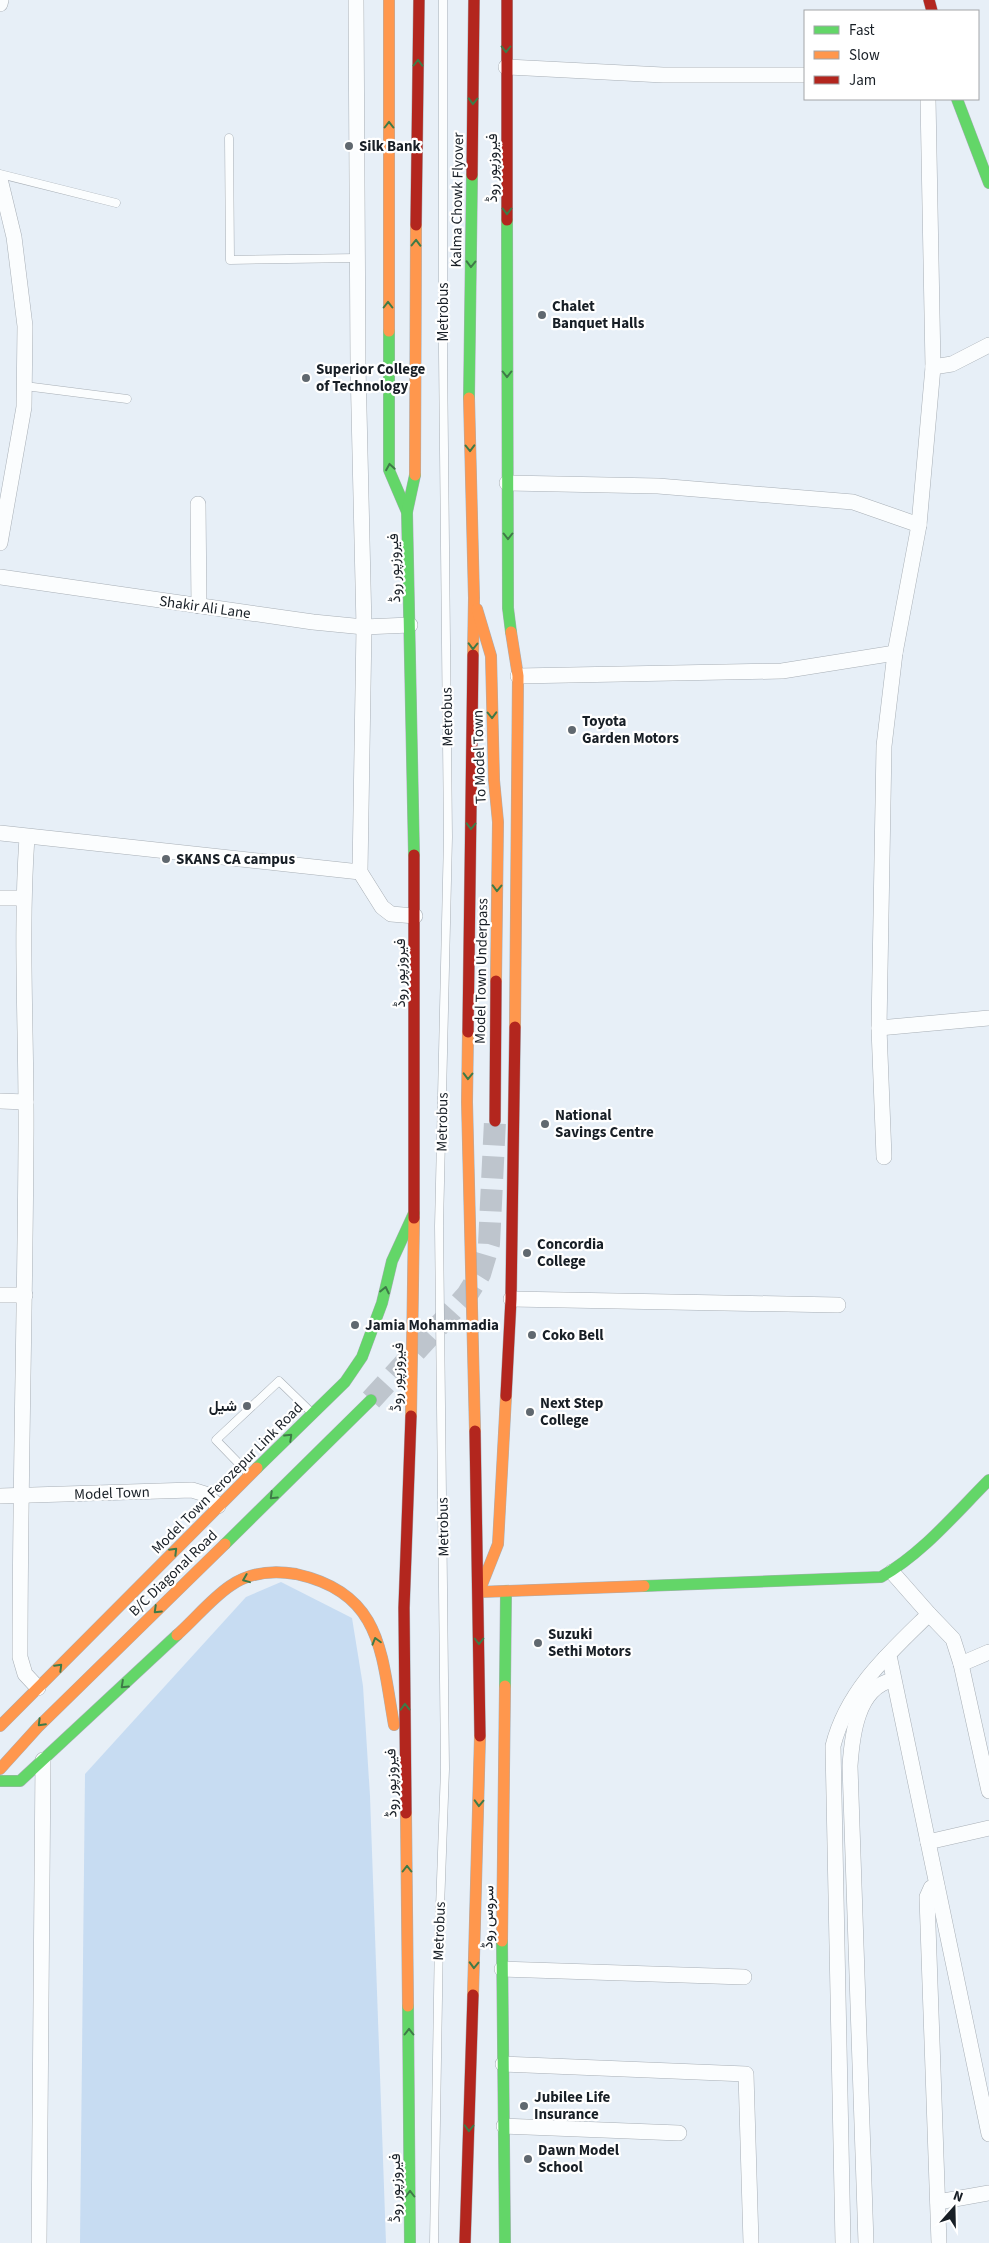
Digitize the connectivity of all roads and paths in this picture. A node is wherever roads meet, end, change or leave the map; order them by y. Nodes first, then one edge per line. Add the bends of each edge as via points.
1 (356, 0) edge
2 (389, 0) edge
3 (419, 0) edge
4 (443, 0) edge
5 (474, 0) edge
6 (507, 0) edge
7 (506, 67) junction
8 (804, 75) edge
9 (928, 100) edge
10 (957, 100) edge
11 (229, 138) dead end
12 (0, 174) edge
13 (0, 179) edge
14 (989, 183) edge
15 (116, 203) dead end
16 (7, 238) edge
17 (357, 258) junction
18 (989, 345) edge
19 (933, 367) junction
20 (25, 386) junction
21 (127, 399) dead end
22 (469, 400) joint
23 (508, 483) junction
24 (198, 504) dead end
25 (407, 512) junction
26 (919, 525) junction
27 (0, 543) edge
28 (0, 577) edge
29 (474, 598) junction
30 (199, 606) junction
31 (508, 608) junction
32 (410, 625) junction
33 (364, 627) junction
34 (895, 654) junction
35 (505, 666) dead end
36 (518, 676) junction
37 (504, 724) dead end
38 (498, 822) junction
39 (0, 833) edge
40 (27, 837) junction
41 (360, 872) junction
42 (0, 898) edge
43 (23, 898) junction
44 (416, 916) junction
45 (989, 1018) edge
46 (878, 1028) junction
47 (0, 1102) edge
48 (26, 1102) junction
49 (494, 1121) tunnel mouth
50 (884, 1157) dead end
51 (414, 1213) junction
52 (0, 1295) edge
53 (25, 1295) junction
54 (511, 1299) junction
55 (838, 1306) dead end
56 (371, 1400) tunnel mouth
57 (313, 1414) junction
58 (250, 1475) junction
59 (989, 1480) edge
60 (0, 1496) edge
61 (20, 1496) junction
62 (218, 1506) junction
63 (892, 1572) junction
64 (506, 1591) junction
65 (479, 1592) junction
66 (929, 1614) junction
67 (989, 1652) edge
68 (885, 1658) junction
69 (961, 1664) junction
70 (893, 1680) junction
71 (38, 1688) junction
72 (0, 1726) edge
73 (43, 1760) junction
74 (0, 1769) edge
75 (0, 1781) edge
76 (406, 1791) junction
77 (989, 1792) edge
78 (989, 1828) edge
79 (928, 1842) junction
80 (937, 1887) junction
81 (502, 1969) junction
82 (744, 1977) dead end
83 (503, 2064) junction
84 (504, 2126) junction
85 (679, 2133) dead end
86 (989, 2134) edge
87 (989, 2194) edge
88 (938, 2202) junction
89 (40, 2243) edge
90 (410, 2243) edge
91 (434, 2243) edge
92 (465, 2243) edge
93 (505, 2243) edge
94 (751, 2243) edge
95 (843, 2243) edge
96 (866, 2243) edge
97 (939, 2243) edge

1 - 17 street
25 -> 2 main road, فیروزپور روڈ via 389,470
25 -> 3 main road, فیروزپور روڈ via 415,473
4 - 91 lane, Metrobus, bridge via 448,836 439,1226 445,1769
5 -> 22 main road, Kalma Chowk Flyover
6 -> 7 main road, فیروزپور روڈ
7 - 8 street via 663,75
7 -> 23 main road, فیروزپور روڈ
9 - 19 street
10 - 14 main road
11 - 17 lane via 230,260
12 - 15 lane
13 - 16 street
16 - 20 street via 25,326
17 - 33 street
18 - 19 street via 952,364
19 - 26 street
20 - 21 lane
20 - 27 street
22 -> 29 main road, فیروزپور روڈ
23 - 26 street via 658,486 853,502
23 -> 31 main road, فیروزپور روڈ
24 - 30 street
25 - 32 main road, فیروزپور روڈ
26 - 34 street
28 - 30 street, Shakir Ali Lane
29 -> 38 main road, To Model Town via 491,656
29 -> 65 main road, فیروزپور روڈ via 468,1102
30 - 33 street, Shakir Ali Lane
31 - 35 main road
31 - 36 main road, فیروزپور روڈ
32 - 33 street, Shakir Ali Lane
32 - 44 main road, فیروزپور روڈ
33 - 41 street
34 - 36 street via 782,671
34 - 46 street via 884,746
36 - 54 main road, فیروزپور روڈ
37 - 38 main road, To Model Town via 504,782
38 -> 49 main road, Model Town Underpass
39 - 40 street
40 - 41 street
40 - 43 street
41 - 44 street via 382,907 391,914
42 - 43 street
43 - 48 street
44 - 51 main road, فیروزپور روڈ
45 - 46 street
46 - 50 street
47 - 48 street
48 - 53 street
57 -> 51 main road, Model Town Ferozepur Link Road via 345,1382 362,1356 382,1303 392,1261
76 -> 51 main road, فیروزپور روڈ via 404,1608
52 - 53 street
53 - 61 street
54 - 55 street
54 - 65 main road, فیروزپور روڈ via 498,1544
56 -> 74 main road, B/C Diagonal Road via 38,1727
58 -> 57 main road, Model Town Ferozepur Link Road
57 - 58 lane via 279,1381 216,1440
58 - 62 main road, Model Town Ferozepur Link Road
59 - 63 main road
60 - 61 street, Model Town
61 - 62 street, Model Town via 192,1490 205,1494
61 - 71 street via 20,1657 25,1674
71 -> 62 main road, Model Town Ferozepur Link Road
63 - 64 main road via 865,1579
63 - 66 street
64 - 65 main road
64 - 81 main road, سروس روڈ
65 -> 92 main road, فیروزپور روڈ via 480,1777
66 - 68 street
66 - 69 street via 953,1640
67 - 69 street
68 - 70 street via 890,1660
68 - 95 street via 849,1704 838,1725 833,1746
69 - 77 street
70 - 79 street
70 - 96 street via 877,1686 867,1698 852,1740 850,1766
71 - 72 main road, Model Town Ferozepur Link Road
73 - 75 main road via 20,1781
76 -> 73 main road via 378,1644 363,1609 320,1581 294,1573 262,1572 231,1585
73 - 89 street
90 -> 76 main road, فیروزپور روڈ
78 - 79 street
79 - 80 street
80 - 86 street
80 - 88 street via 931,1888 927,1898
81 - 82 street
81 - 83 main road, سروس روڈ
83 - 84 main road, سروس روڈ
83 - 94 street via 746,2074
84 - 85 street
84 - 93 main road, سروس روڈ
87 - 88 street
88 - 97 street

